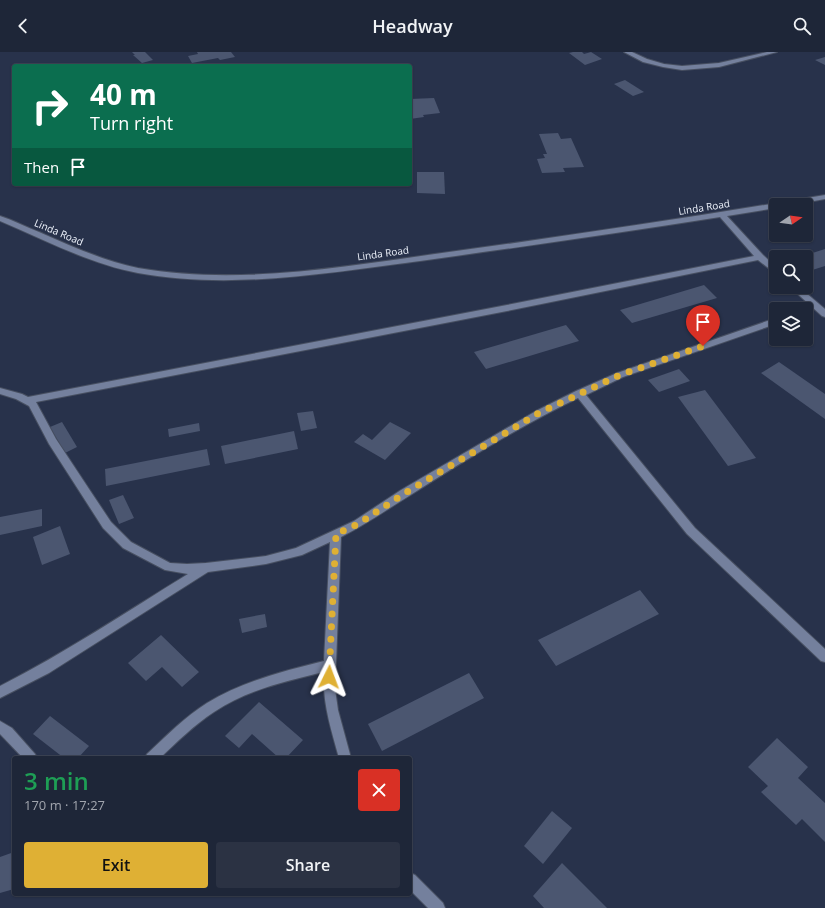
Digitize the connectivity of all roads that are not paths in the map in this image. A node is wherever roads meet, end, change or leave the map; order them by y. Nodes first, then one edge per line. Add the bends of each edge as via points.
1 (627, 52) edge
2 (774, 52) edge
3 (825, 197) edge
4 (813, 199) edge
5 (769, 207) edge
6 (722, 214) junction
7 (2, 221) edge
8 (760, 257) junction
9 (769, 265) edge
10 (802, 294) edge
11 (814, 305) joint
12 (825, 314) edge
13 (769, 323) edge
14 (0, 391) edge
15 (579, 394) junction
16 (28, 400) junction
17 (336, 534) junction
18 (206, 568) junction
19 (825, 657) edge
20 (330, 665) junction
21 (0, 692) edge
22 (0, 727) edge
23 (29, 756) edge
24 (152, 756) edge
25 (344, 756) edge
26 (412, 882) edge
27 (438, 908) edge

1 - 2 street via 657,64 700,69
3 - 4 street
5 - 6 street, Linda Road
6 - 7 street, Linda Road via 578,237 361,266 241,277 193,276 138,270 95,259
6 - 8 street
8 - 9 street
8 - 16 street
10 - 11 street
11 - 12 street
13 - 15 street via 620,375
14 - 16 street
15 - 17 street via 539,413 358,524
15 - 19 street via 691,531
16 - 18 street via 33,404 52,441 107,525 127,545 169,567
17 - 18 street via 298,552 266,560
17 - 20 street
18 - 21 street via 70,654
20 - 24 street via 239,692 212,706 174,735
20 - 25 street via 329,689 332,710
22 - 23 street via 8,732
26 - 27 street

